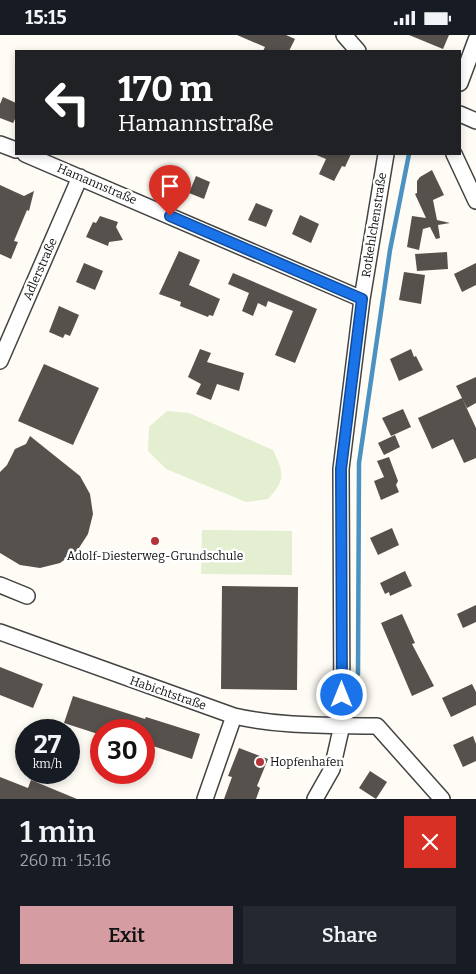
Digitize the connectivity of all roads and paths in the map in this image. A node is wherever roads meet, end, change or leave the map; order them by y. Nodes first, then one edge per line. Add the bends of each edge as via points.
1 (344, 35) edge
2 (476, 41) edge
3 (357, 50) edge
4 (461, 80) edge
5 (461, 114) edge
6 (476, 121) edge
7 (0, 144) edge
8 (15, 150) edge
9 (27, 155) edge
10 (386, 155) edge
11 (454, 155) edge
12 (80, 177) junction
13 (476, 201) edge
14 (362, 299) junction
15 (0, 361) edge
16 (0, 585) edge
17 (27, 596) dead end
18 (0, 632) edge
19 (234, 716) junction
20 (342, 725) junction
21 (205, 799) edge
22 (315, 799) edge
23 (442, 799) edge

1 - 3 street
2 - 4 street
5 - 6 street
7 - 8 street
9 - 12 street, Hamannstraße
10 - 14 street, Rotkehlchenstraße
11 - 13 street
12 - 14 street, Hamannstraße
12 - 15 street, Adlerstraße
14 - 20 street, Rotkehlchenstraße via 341,469
16 - 17 street
18 - 19 street, Habichtstraße
19 - 20 street, Habichtstraße via 299,726
19 - 21 street
20 - 22 street, Rotkehlchenstraße via 332,769
20 - 23 street, Habichtstraße via 377,726

